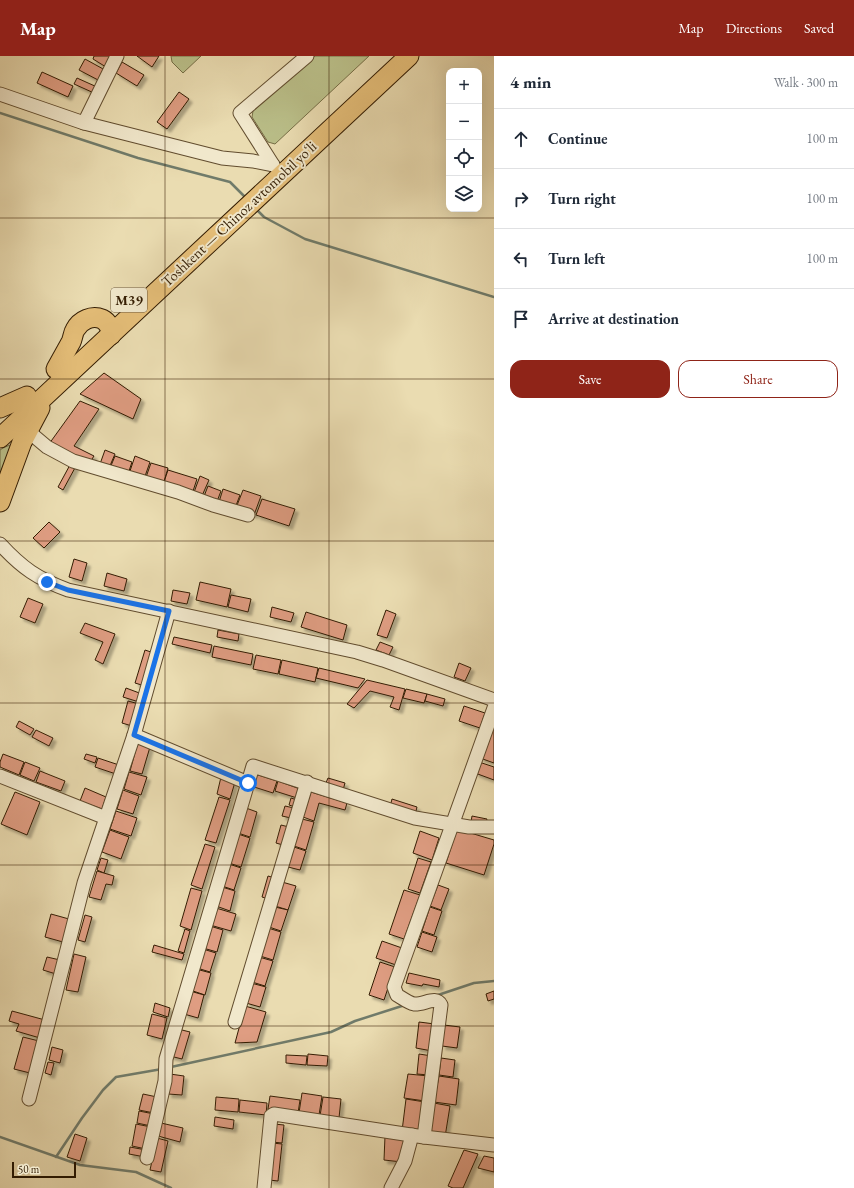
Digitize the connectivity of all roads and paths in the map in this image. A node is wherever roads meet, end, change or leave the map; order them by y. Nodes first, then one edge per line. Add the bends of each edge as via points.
1 (117, 56) edge
2 (307, 56) edge
3 (390, 56) edge
4 (408, 56) edge
5 (0, 94) edge
6 (84, 123) junction
7 (269, 175) junction
8 (109, 328) junction
9 (50, 392) junction
10 (27, 396) junction
11 (0, 408) edge
12 (0, 421) edge
13 (28, 431) junction
14 (0, 438) edge
15 (0, 502) edge
16 (248, 515) dead end
17 (0, 544) edge
18 (169, 611) junction
19 (494, 700) edge
20 (494, 708) edge
21 (134, 735) junction
22 (0, 776) edge
23 (307, 782) junction
24 (248, 783) junction
25 (106, 818) junction
26 (451, 824) junction
27 (494, 827) edge
28 (235, 1022) dead end
29 (29, 1099) dead end
30 (418, 1136) junction
31 (494, 1145) edge
32 (147, 1158) dead end
33 (264, 1188) edge
34 (391, 1188) edge

1 - 6 street
2 - 7 street via 240,113
3 - 7 highway, Toshkent — Chinoz avtomobil yoʻli / M39
4 - 7 highway, Toshkent — Chinoz avtomobil yoʻli / M39
5 - 6 street
6 - 7 street via 222,158 253,161
7 - 8 highway, Toshkent — Chinoz avtomobil yoʻli / M39
8 - 9 highway, Toshkent — Chinoz avtomobil yoʻli / M39
8 - 10 highway via 100,319 92,318 78,325 56,369
9 - 13 highway
9 - 14 highway, Toshkent — Chinoz avtomobil yoʻli / M39
10 - 11 highway
10 - 12 highway
13 - 15 highway
13 - 16 street via 47,447 74,461
17 - 18 street via 16,561 47,582 68,590
18 - 19 street via 357,652
18 - 21 street
20 - 26 street
21 - 24 street
21 - 25 street
22 - 25 street
23 - 24 street via 253,766
23 - 26 street via 407,816
23 - 28 street
24 - 32 street via 166,1059 164,1081
25 - 29 street via 84,883
26 - 27 street
26 - 30 street via 394,987 397,995 408,1001 436,1000 441,1005
30 - 31 street
30 - 33 street via 274,1114 271,1116
30 - 34 street

